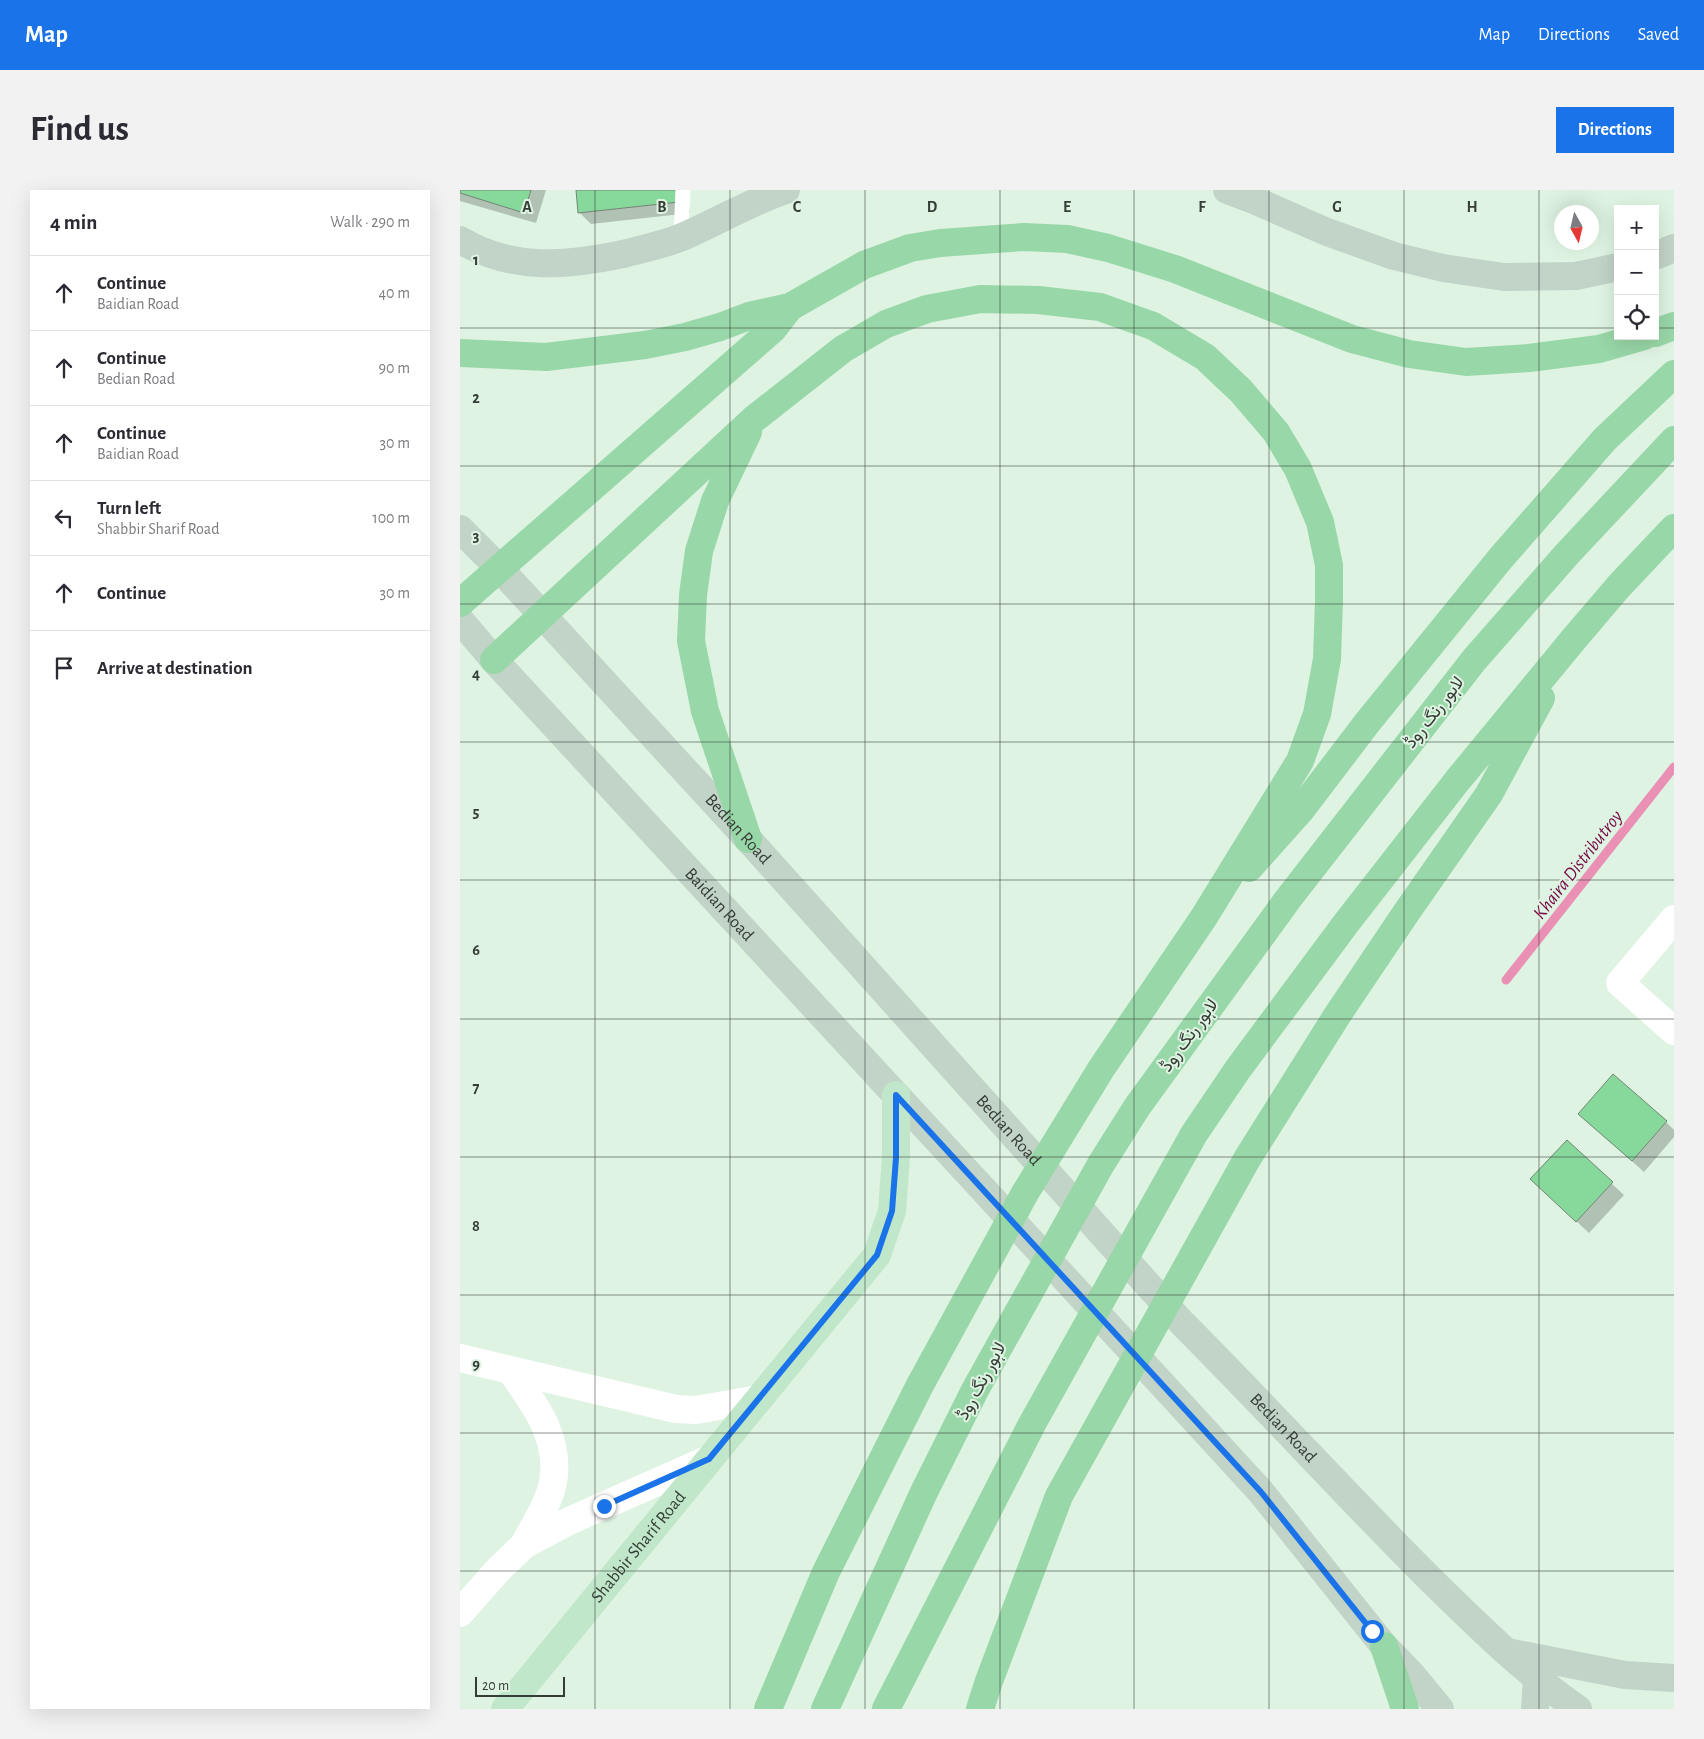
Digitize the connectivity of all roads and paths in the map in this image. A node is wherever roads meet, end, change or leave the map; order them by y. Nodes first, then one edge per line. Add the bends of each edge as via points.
1 (683, 190) edge
2 (786, 190) edge
3 (1227, 190) edge
4 (681, 237) junction
5 (460, 240) edge
6 (1674, 248) edge
7 (1659, 254) edge
8 (1614, 268) edge
9 (790, 307) junction
10 (1674, 326) edge
11 (1659, 332) edge
12 (1630, 340) edge
13 (460, 353) edge
14 (1674, 374) edge
15 (754, 419) junction
16 (1674, 440) edge
17 (1674, 528) edge
18 (460, 529) edge
19 (500, 568) junction
20 (460, 602) edge
21 (542, 615) junction
22 (460, 620) edge
23 (1573, 640) junction
24 (494, 660) junction
25 (748, 839) junction
26 (1204, 917) junction
27 (1674, 919) edge
28 (1674, 1031) edge
29 (896, 1095) junction
30 (460, 1358) edge
31 (511, 1371) junction
32 (758, 1399) junction
33 (709, 1459) junction
34 (524, 1545) junction
35 (460, 1613) edge
36 (1384, 1646) junction
37 (1505, 1652) junction
38 (1674, 1678) edge
39 (1537, 1679) junction
40 (505, 1709) edge
41 (768, 1709) edge
42 (825, 1709) edge
43 (886, 1709) edge
44 (980, 1709) edge
45 (1405, 1709) edge
46 (1440, 1709) edge
47 (1536, 1709) edge
48 (1578, 1709) edge

1 - 4 lane
2 - 4 main road
3 - 8 main road via 1327,232 1394,256 1443,268 1504,277 1576,276
4 - 5 main road via 643,249 560,264 516,262 476,250
6 - 7 main road
9 - 12 highway via 864,265 910,248 940,242 1024,237 1067,239 1108,248 1175,269 1352,339 1409,354 1466,362 1599,349
9 - 13 highway via 645,345 546,357
9 - 19 highway via 773,329
10 - 11 highway
14 - 26 highway via 1604,439 1500,559 1367,723 1300,812
15 - 21 highway
15 - 25 highway via 715,501 699,551 691,642 706,711
15 - 26 highway via 843,348 886,324 927,309 980,299 1038,300 1100,307 1160,330 1205,357 1241,391 1276,432 1298,469 1320,522 1329,565 1327,659 1317,714 1300,761
16 - 42 highway, لاہور رنگ روڈ via 1474,660 1288,898 1137,1107 1101,1164 975,1390 924,1492
17 - 23 highway
18 - 19 main road, Bedian Road
19 - 20 highway
19 - 21 main road, Bedian Road
21 - 24 highway
21 - 25 main road, Bedian Road
22 - 24 main road, Baidian Road
23 - 43 highway via 1463,773 1347,922 1194,1134 1032,1424
23 - 44 highway via 1489,794 1344,1006 1247,1159 1059,1496
24 - 29 main road, Baidian Road
25 - 37 main road, Bedian Road via 1183,1324 1399,1548
26 - 41 highway via 1101,1069 1025,1193 920,1385 826,1572
27 - 28 street via 1620,983
29 - 32 main road, Shabbir Sharif Road via 892,1211 877,1255
29 - 36 main road, Baidian Road via 1261,1492
30 - 31 street
31 - 32 street via 676,1409 696,1410
31 - 34 street via 543,1418 554,1459 553,1482 547,1500
32 - 33 main road, Shabbir Sharif Road
33 - 34 street via 569,1521
33 - 40 main road, Shabbir Sharif Road
34 - 35 street via 497,1570
36 - 45 highway
36 - 46 main road
37 - 38 main road via 1626,1675
37 - 39 main road, Bedian Road
39 - 47 main road
39 - 48 main road, Bedian Road

